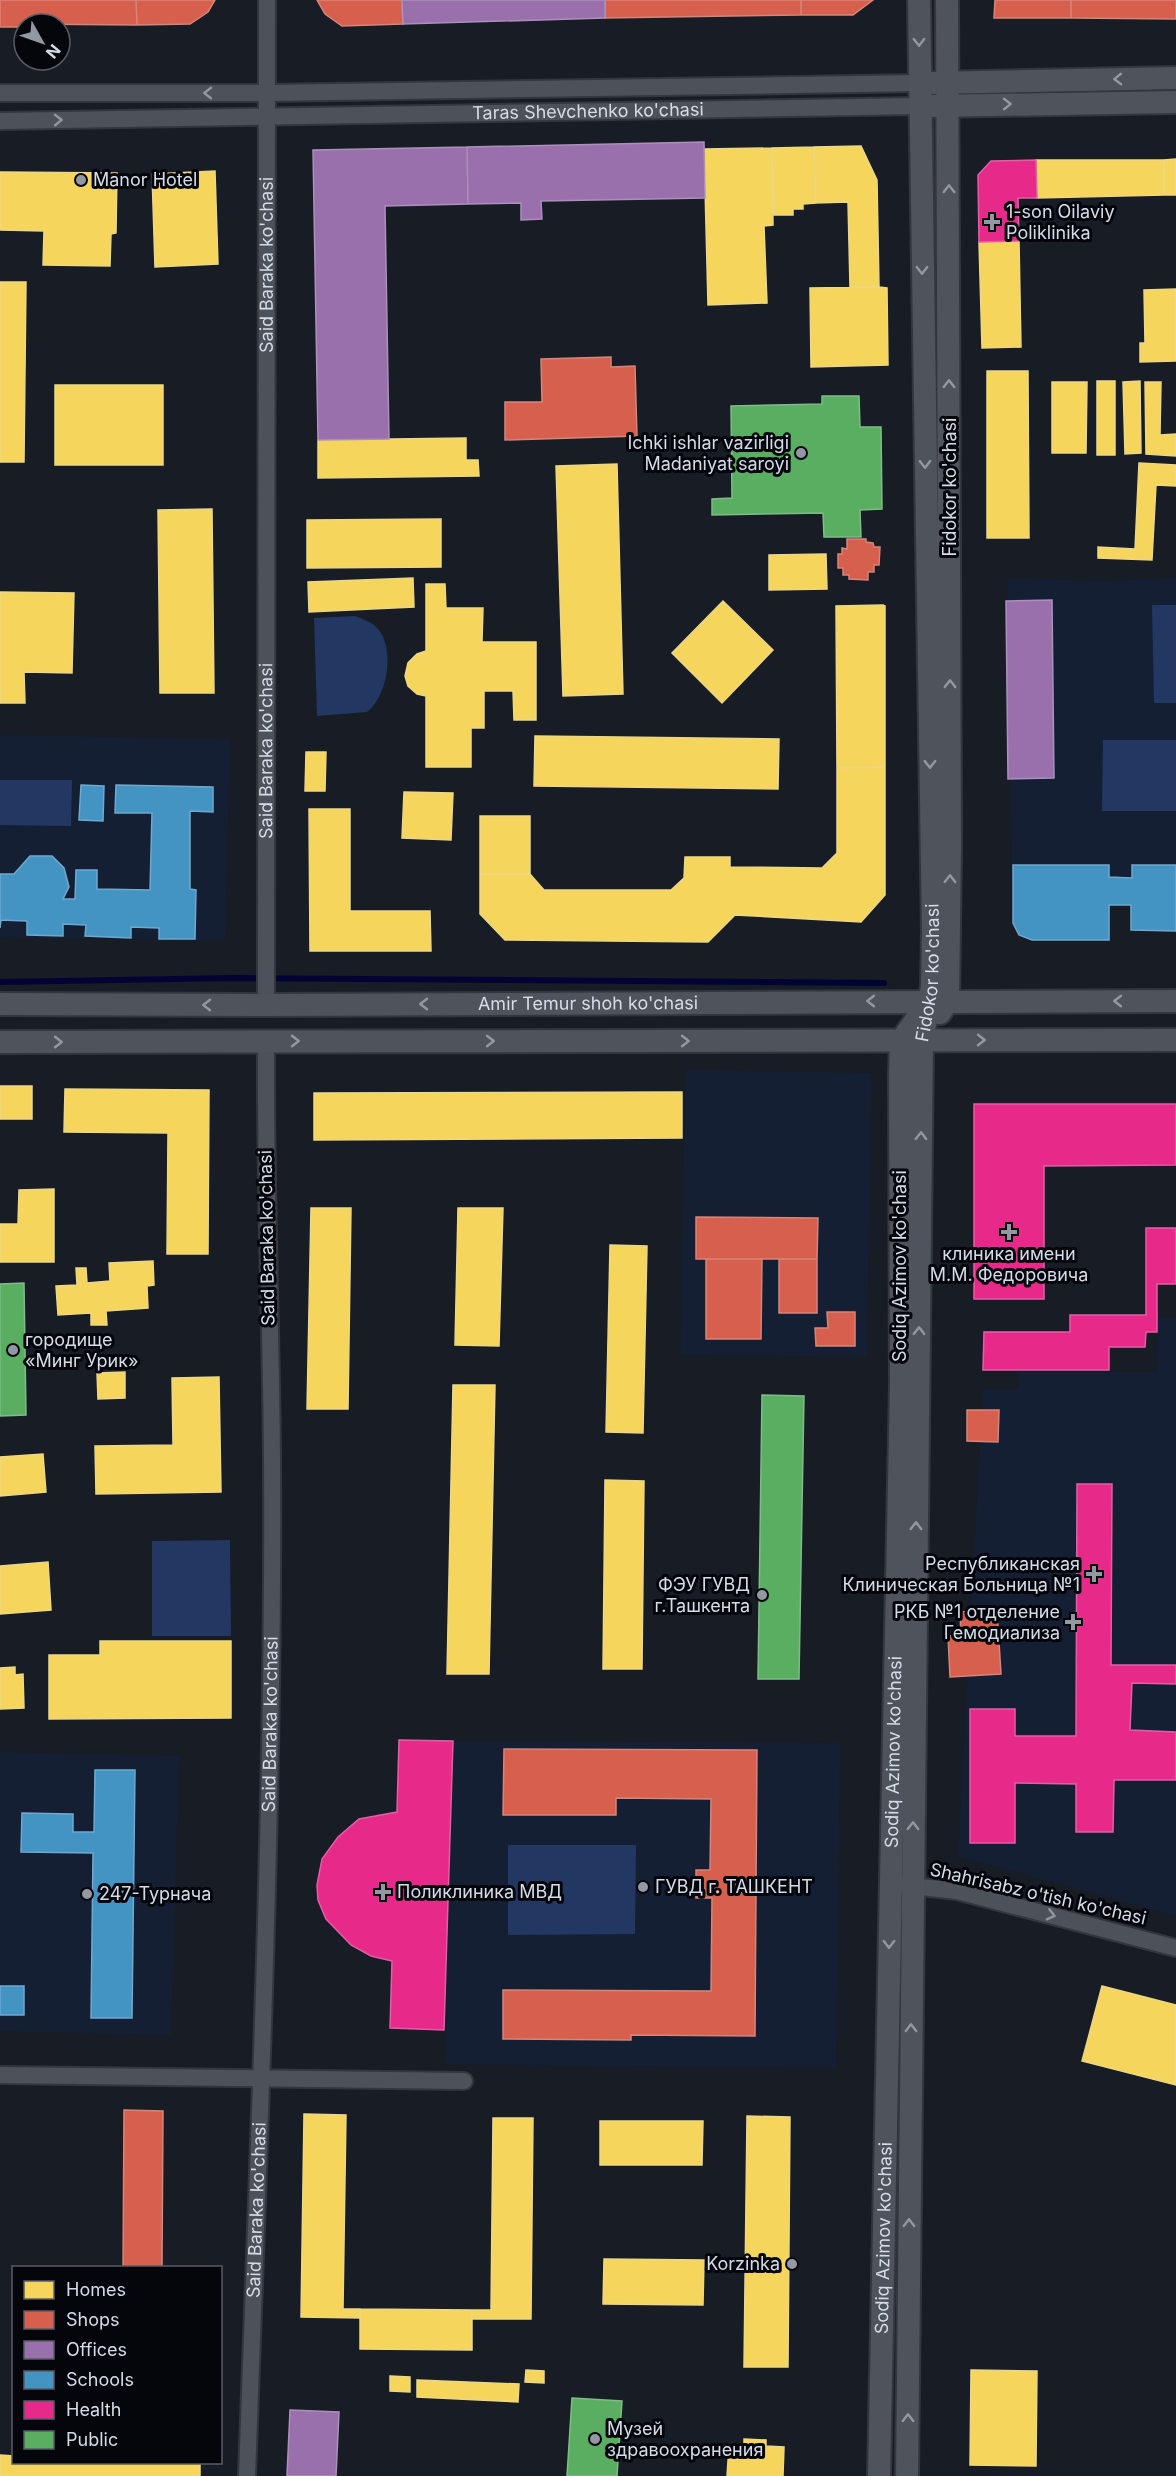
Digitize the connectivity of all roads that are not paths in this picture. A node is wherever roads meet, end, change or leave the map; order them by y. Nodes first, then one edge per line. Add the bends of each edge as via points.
1 (267, 0) edge
2 (918, 0) edge
3 (947, 0) edge
4 (1176, 78) edge
5 (919, 83) junction
6 (948, 83) junction
7 (0, 93) edge
8 (267, 93) junction
9 (1176, 102) edge
10 (948, 105) junction
11 (920, 106) junction
12 (267, 118) junction
13 (0, 121) edge
14 (938, 1001) junction
15 (1176, 1001) edge
16 (0, 1004) edge
17 (266, 1005) junction
18 (1176, 1040) edge
19 (266, 1041) junction
20 (912, 1041) junction
21 (0, 1042) edge
22 (902, 1885) junction
23 (1176, 1948) edge
24 (0, 2075) edge
25 (262, 2079) junction
26 (464, 2081) dead end
27 (247, 2476) edge
28 (879, 2476) edge
29 (908, 2476) edge

1 - 8 street, Said Baraka ko'chasi
2 -> 5 main road, Fidokor ko'chasi
3 - 6 main road, Fidokor ko'chasi
4 -> 6 main road, Taras Shevchenko ko'chasi
5 - 6 main road, Taras Shevchenko ko'chasi
5 - 8 street, Taras Shevchenko ko'chasi
5 - 11 main road, Fidokor ko'chasi
6 - 10 main road, Fidokor ko'chasi
8 -> 7 street, Taras Shevchenko ko'chasi
8 - 12 street, Said Baraka ko'chasi
10 -> 9 main road, Taras Shevchenko ko'chasi
10 - 11 main road, Taras Shevchenko ko'chasi
14 -> 10 main road, Fidokor ko'chasi via 950,859
11 - 12 street, Taras Shevchenko ko'chasi
11 -> 14 main road, Fidokor ko'chasi via 933,933
13 -> 12 street, Taras Shevchenko ko'chasi
12 - 17 street, Said Baraka ko'chasi
15 -> 14 main road, Amir Temur shoh ko'chasi
14 -> 17 main road, Amir Temur shoh ko'chasi
14 - 20 main road, Fidokor ko'chasi
17 -> 16 main road, Amir Temur shoh ko'chasi
17 - 19 main road, Said Baraka ko'chasi
20 -> 18 main road
19 -> 20 main road
21 -> 19 main road
19 - 25 street, Said Baraka ko'chasi via 272,1461
20 - 22 main road, Sodiq Azimov ko'chasi via 901,1385
22 -> 23 street, Shahrisabz o'tish ko'chasi via 957,1892
22 -> 28 main road, Sodiq Azimov ko'chasi
29 -> 22 main road, Sodiq Azimov ko'chasi
24 - 25 street
25 - 26 street
25 - 27 street, Said Baraka ko'chasi

